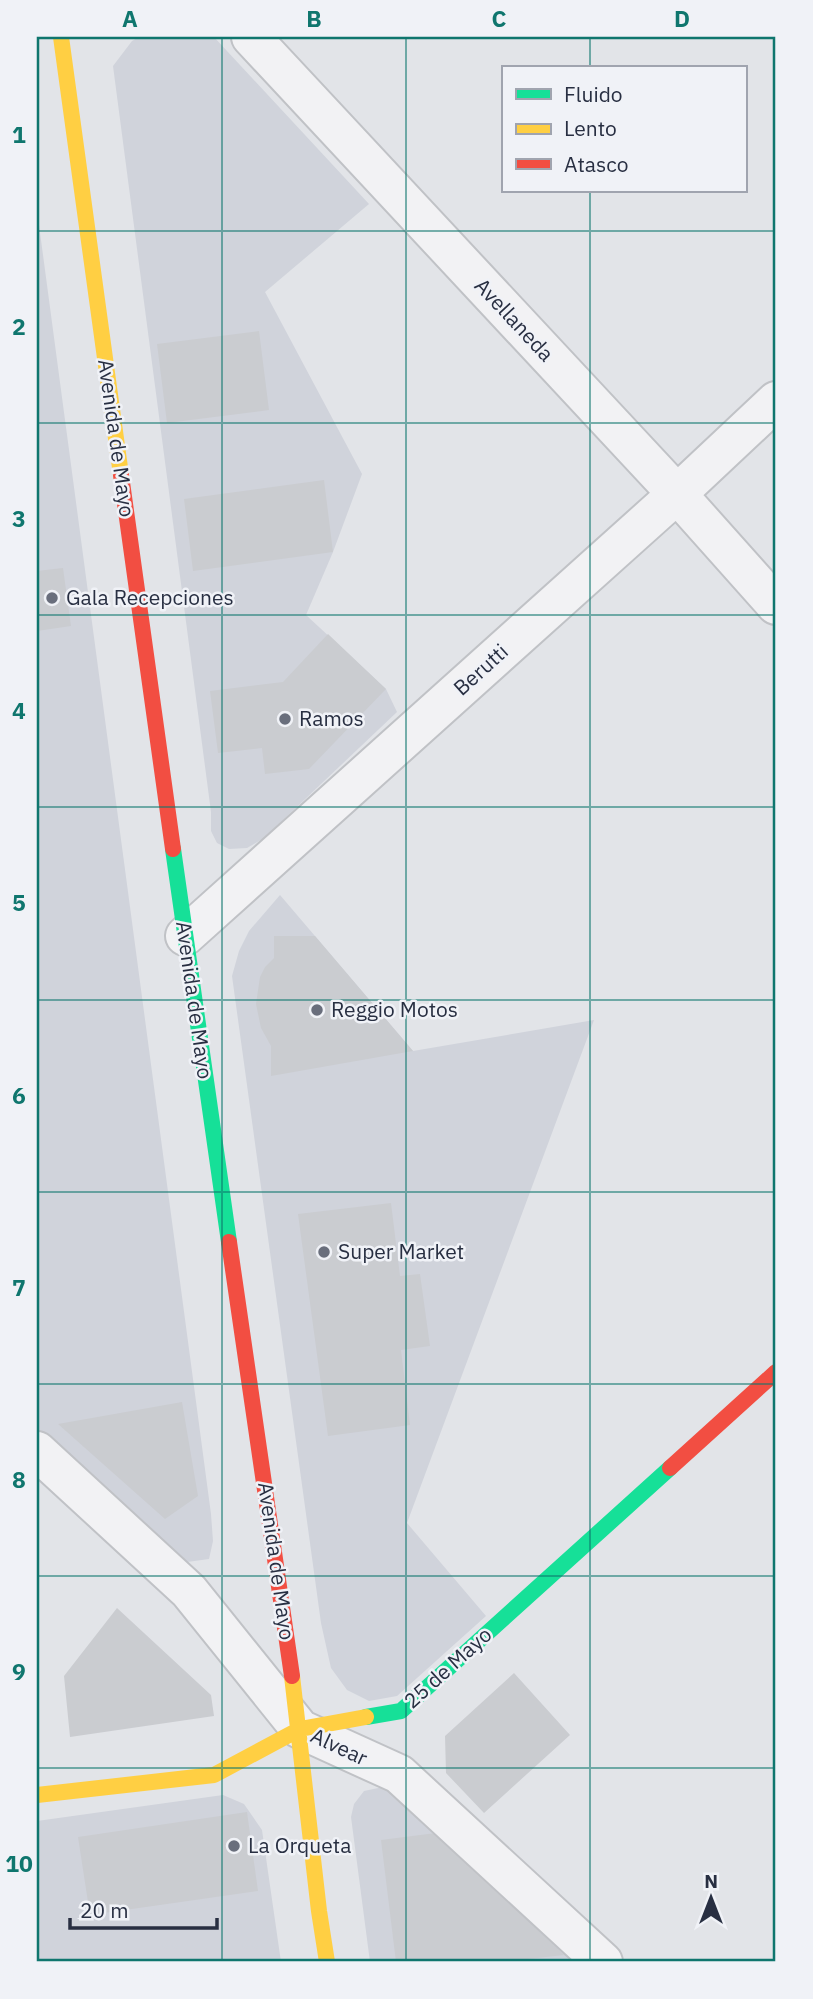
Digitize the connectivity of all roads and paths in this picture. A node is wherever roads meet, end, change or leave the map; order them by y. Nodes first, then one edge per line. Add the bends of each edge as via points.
1 (61, 37) edge
2 (251, 37) edge
3 (776, 401) edge
4 (677, 494) junction
5 (776, 605) edge
6 (185, 936) junction
7 (776, 1372) edge
8 (37, 1451) edge
9 (300, 1729) junction
10 (37, 1795) edge
11 (327, 1962) edge
12 (603, 1962) edge

1 - 6 main road, Avenida de Mayo
2 - 4 street, Avellaneda
3 - 4 street, Berutti
4 - 5 street, Avellaneda
4 - 6 street, Berutti
6 - 9 main road, Avenida de Mayo
7 - 9 main road, 25 de Mayo via 401,1711
8 - 9 street, Alvear via 189,1591
9 - 10 main road, 25 de Mayo via 214,1775
9 - 11 main road, Avenida de Mayo
9 - 12 street, Alvear via 399,1774

